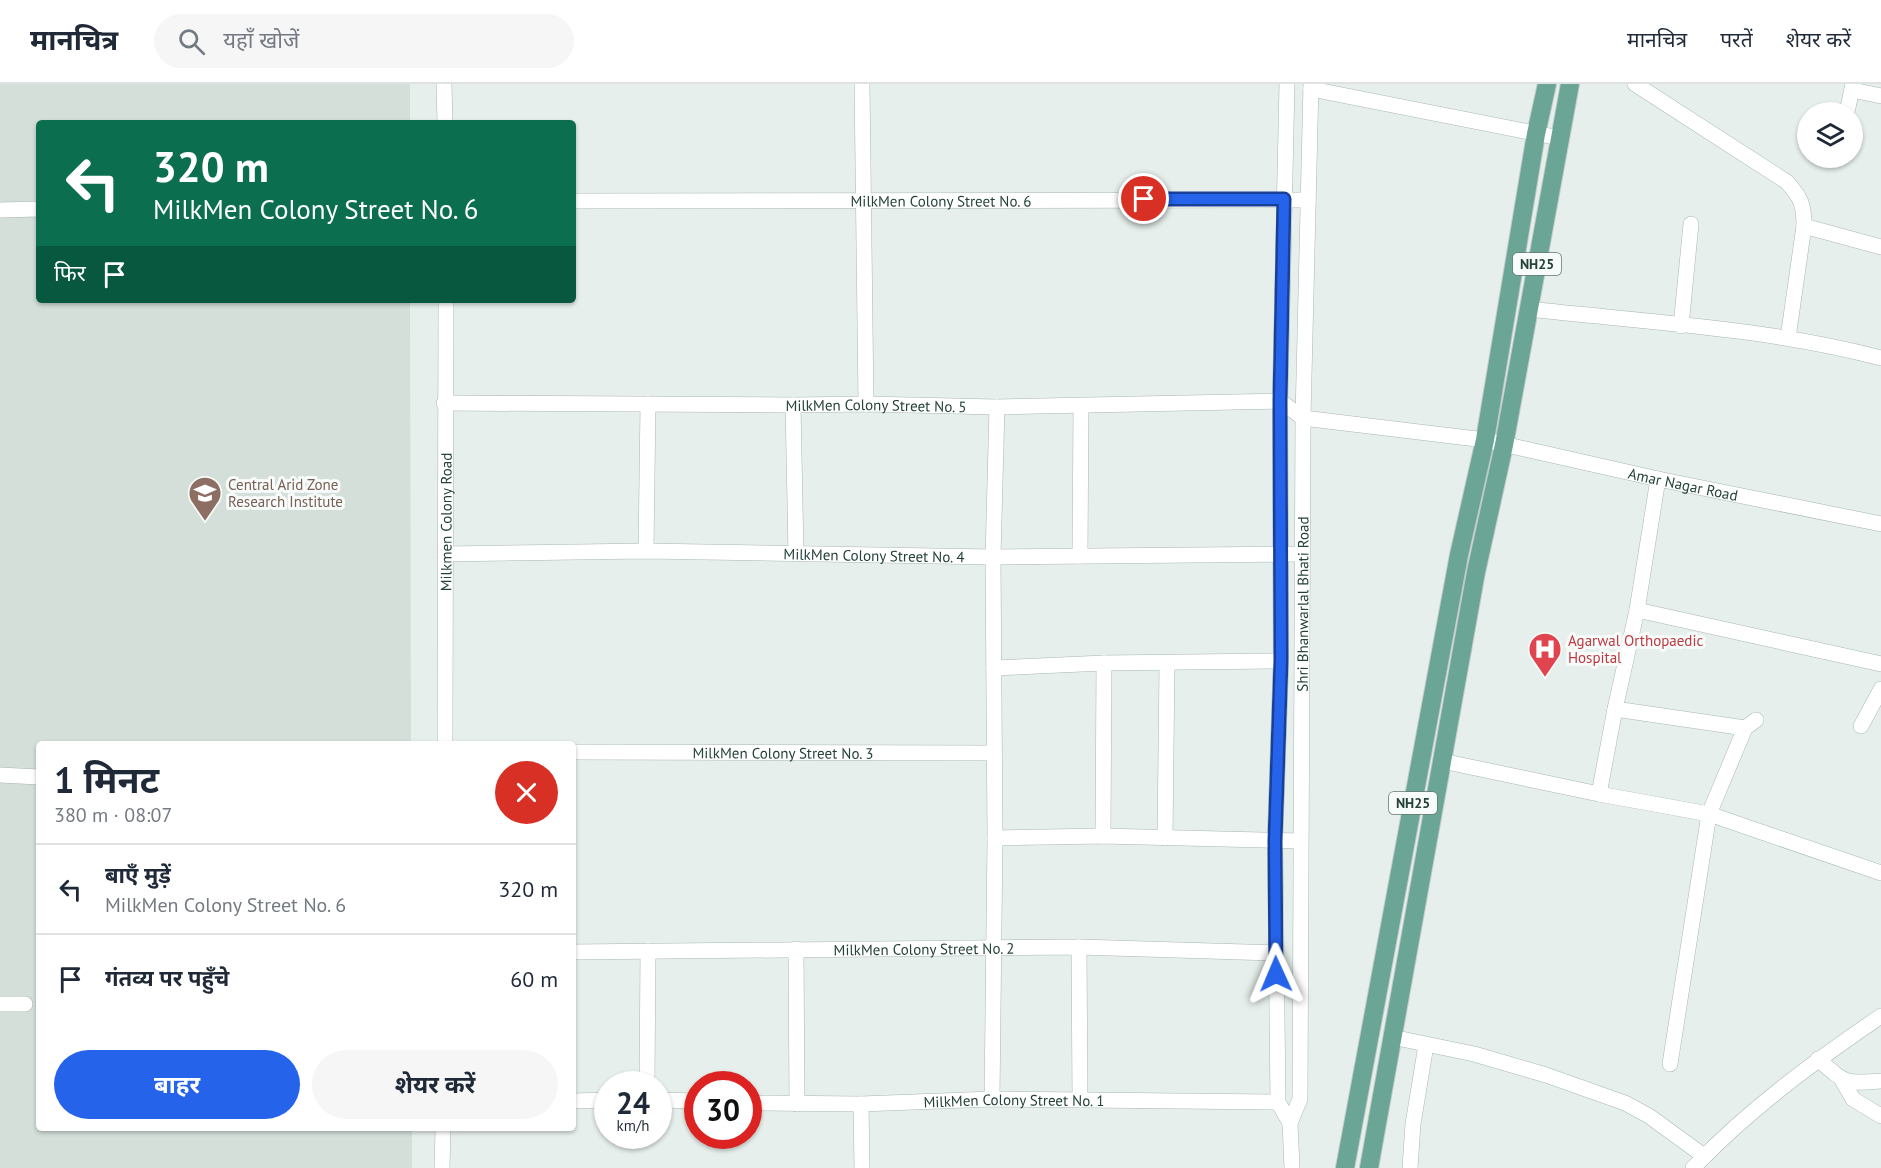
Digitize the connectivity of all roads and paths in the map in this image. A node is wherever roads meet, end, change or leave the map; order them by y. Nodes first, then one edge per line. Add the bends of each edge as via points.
1 (444, 84) edge
2 (862, 84) edge
3 (1287, 84) edge
4 (1547, 84) edge
5 (1570, 84) edge
6 (1635, 84) edge
7 (1311, 86) edge
8 (1852, 87) edge
9 (1881, 96) edge
10 (1849, 102) edge
11 (446, 120) edge
12 (1536, 134) junction
13 (1560, 138) junction
14 (864, 199) junction
15 (1284, 199) junction
16 (1308, 200) junction
17 (576, 201) edge
18 (36, 209) edge
19 (0, 210) edge
20 (1691, 224) dead end
21 (1804, 226) junction
22 (1881, 247) edge
23 (446, 303) edge
24 (1529, 309) junction
25 (1681, 326) junction
26 (1788, 338) junction
27 (1881, 358) edge
28 (1280, 401) junction
29 (444, 403) junction
30 (648, 404) junction
31 (866, 404) junction
32 (793, 405) junction
33 (997, 406) junction
34 (1081, 406) junction
35 (1303, 417) junction
36 (1485, 440) junction
37 (1504, 444) junction
38 (1658, 479) junction
39 (1881, 524) edge
40 (646, 551) junction
41 (445, 554) junction
42 (796, 554) junction
43 (1279, 554) junction
44 (1302, 554) junction
45 (1080, 556) junction
46 (993, 557) junction
47 (1637, 610) junction
48 (1281, 660) junction
49 (1104, 663) junction
50 (1167, 663) junction
51 (1881, 664) edge
52 (994, 668) junction
53 (1881, 689) edge
54 (1615, 709) junction
55 (1861, 726) dead end
56 (445, 741) edge
57 (576, 752) edge
58 (994, 753) junction
59 (1443, 761) junction
60 (0, 775) edge
61 (36, 777) edge
62 (1599, 794) junction
63 (1709, 814) junction
64 (1103, 836) junction
65 (995, 838) junction
66 (1165, 838) junction
67 (1275, 841) junction
68 (1300, 841) junction
69 (1881, 873) edge
70 (1079, 947) junction
71 (796, 949) junction
72 (993, 949) junction
73 (648, 951) junction
74 (576, 952) edge
75 (1276, 953) junction
76 (0, 1004) edge
77 (26, 1004) dead end
78 (1881, 1016) edge
79 (1411, 1041) junction
80 (1818, 1059) junction
81 (1670, 1064) dead end
82 (647, 1071) edge
83 (1842, 1080) junction
84 (1881, 1081) edge
85 (993, 1099) junction
86 (594, 1100) edge
87 (1080, 1100) junction
88 (576, 1101) edge
89 (1278, 1101) junction
90 (762, 1103) edge
91 (797, 1104) junction
92 (861, 1104) junction
93 (1881, 1116) edge
94 (1290, 1124) junction
95 (443, 1131) edge
96 (1704, 1156) junction
97 (442, 1168) edge
98 (862, 1168) edge
99 (1292, 1168) edge
100 (1345, 1168) edge
101 (1369, 1168) edge
102 (1410, 1168) edge
103 (1693, 1168) edge

1 - 11 street
2 - 14 street
3 - 15 street, Shri Bhanwarlal Bhati Road
4 - 12 main road, NH25
5 - 13 main road, NH25
6 - 21 street via 1787,182 1804,209
7 - 12 street
7 - 16 street, Shri Bhanwarlal Bhati Road
8 - 9 street
8 - 10 street
12 - 13 street
12 - 36 main road, NH25
13 - 24 main road, NH25
14 - 15 street, MilkMen Colony Street No. 6
14 - 17 street, MilkMen Colony Street No. 6
14 - 31 street
15 - 16 street, MilkMen Colony Street No. 6
15 - 28 street, Shri Bhanwarlal Bhati Road
16 - 35 street, Shri Bhanwarlal Bhati Road
18 - 19 street
20 - 25 street
21 - 22 street
21 - 26 street
23 - 29 street, Milkmen Colony Road
24 - 25 street
24 - 37 main road, NH25
25 - 26 street
26 - 27 street
28 - 34 street, MilkMen Colony Street No. 5
28 - 35 street
28 - 43 street, Shri Bhanwarlal Bhati Road
29 - 30 street, MilkMen Colony Street No. 5
29 - 41 street, Milkmen Colony Road
30 - 32 street, MilkMen Colony Street No. 5
30 - 40 street
31 - 32 street, MilkMen Colony Street No. 5
31 - 33 street, MilkMen Colony Street No. 5
32 - 42 street
33 - 34 street, MilkMen Colony Street No. 5
33 - 46 street
34 - 45 street
35 - 36 street, Amar Nagar Road
35 - 44 street, Shri Bhanwarlal Bhati Road
36 - 37 street, Amar Nagar Road
36 - 100 main road, NH25 via 1459,555
37 - 38 street, Amar Nagar Road
37 - 59 main road, NH25 via 1476,572
38 - 39 street, Amar Nagar Road
38 - 47 street
40 - 41 street, MilkMen Colony Street No. 4
40 - 42 street, MilkMen Colony Street No. 4
41 - 56 street, Milkmen Colony Road
42 - 46 street, MilkMen Colony Street No. 4
43 - 44 street, MilkMen Colony Street No. 4
43 - 45 street, MilkMen Colony Street No. 4
43 - 48 street, Shri Bhanwarlal Bhati Road
44 - 68 street, Shri Bhanwarlal Bhati Road
45 - 46 street, MilkMen Colony Street No. 4
46 - 52 street
47 - 51 street
47 - 54 street
48 - 50 street
48 - 67 street, Shri Bhanwarlal Bhati Road
49 - 50 street
49 - 52 street
49 - 64 street
50 - 66 street
52 - 58 street
53 - 55 street
54 - 62 street
54 - 63 street via 1750,724
57 - 58 street, MilkMen Colony Street No. 3
58 - 65 street
59 - 62 street
59 - 79 main road, NH25
60 - 61 street
62 - 63 street
63 - 69 street
63 - 81 street
64 - 65 street
64 - 66 street
65 - 72 street
66 - 67 street
67 - 68 street
67 - 75 street, Shri Bhanwarlal Bhati Road
68 - 94 street, Shri Bhanwarlal Bhati Road via 1300,1099
70 - 72 street, MilkMen Colony Street No. 2
70 - 75 street, MilkMen Colony Street No. 2
70 - 87 street
71 - 72 street, MilkMen Colony Street No. 2
71 - 73 street, MilkMen Colony Street No. 2
71 - 91 street
72 - 85 street
73 - 74 street, MilkMen Colony Street No. 2
73 - 82 street
75 - 89 street, Shri Bhanwarlal Bhati Road
76 - 77 street
78 - 80 street
79 - 96 street via 1474,1054 1625,1103
79 - 101 main road, NH25
79 - 102 street
80 - 83 street
80 - 96 street
83 - 84 street
83 - 93 street via 1853,1099
85 - 87 street, MilkMen Colony Street No. 1
85 - 92 street, MilkMen Colony Street No. 1
86 - 88 street
87 - 89 street, MilkMen Colony Street No. 1
89 - 94 street, Shri Bhanwarlal Bhati Road
90 - 91 street, MilkMen Colony Street No. 1
91 - 92 street, MilkMen Colony Street No. 1
92 - 98 street
94 - 99 street, Shri Bhanwarlal Bhati Road
95 - 97 street
96 - 103 street

